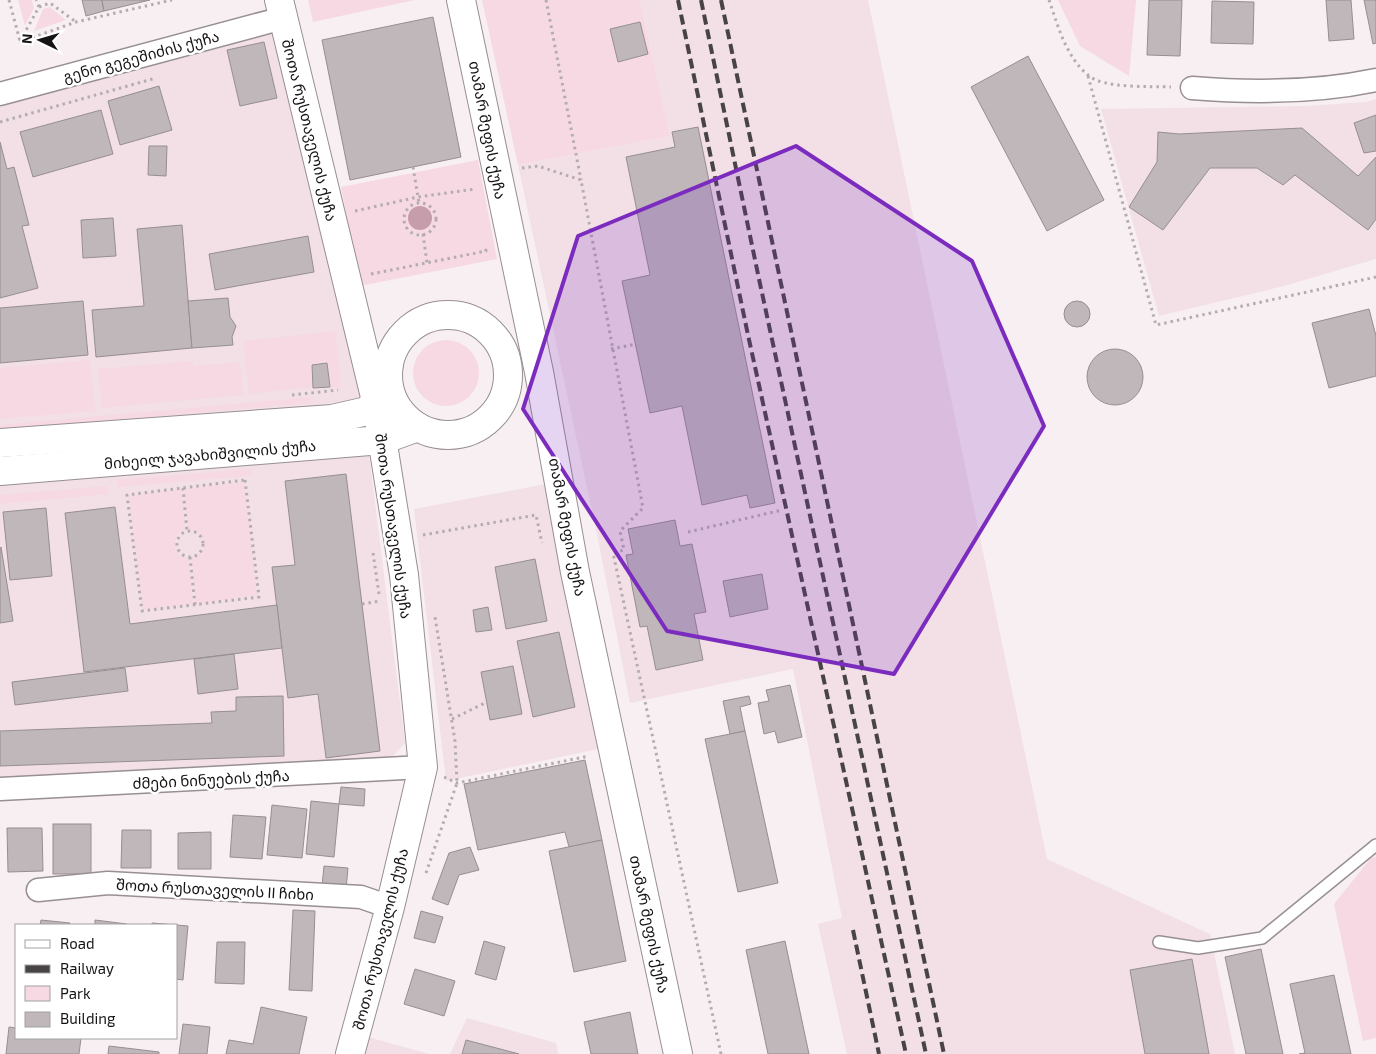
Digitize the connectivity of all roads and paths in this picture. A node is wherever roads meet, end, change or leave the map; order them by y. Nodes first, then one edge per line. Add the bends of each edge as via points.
1 (10, 0) edge
2 (36, 0) edge
3 (172, 0) edge
4 (461, 0) edge
5 (546, 0) edge
6 (1048, 0) edge
7 (50, 2) edge
8 (38, 7) junction
9 (281, 9) edge
10 (76, 22) junction
11 (20, 42) junction
12 (1088, 76) junction
13 (1376, 80) edge
14 (1192, 88) joint
15 (0, 94) edge
16 (538, 166) dead end
17 (413, 167) dead end
18 (472, 180) dead end
19 (581, 180) junction
20 (474, 189) junction
21 (418, 197) junction
22 (476, 198) dead end
23 (419, 203) junction
24 (352, 212) dead end
25 (423, 234) junction
26 (484, 242) dead end
27 (427, 263) junction
28 (363, 276) dead end
29 (1376, 277) edge
30 (481, 325) junction
31 (529, 336) junction
32 (636, 344) dead end
33 (612, 348) junction
34 (389, 364) junction
35 (539, 372) junction
36 (504, 397) junction
37 (376, 400) junction
38 (418, 427) junction
39 (382, 440) junction
40 (0, 443) edge
41 (0, 471) edge
42 (183, 488) junction
43 (782, 510) dead end
44 (187, 531) junction
45 (688, 532) dead end
46 (424, 544) dead end
47 (373, 550) dead end
48 (544, 551) dead end
49 (190, 557) junction
50 (380, 601) junction
51 (362, 604) dead end
52 (195, 605) junction
53 (434, 607) dead end
54 (381, 611) dead end
55 (486, 702) dead end
56 (452, 719) junction
57 (586, 747) dead end
58 (601, 753) junction
59 (590, 763) dead end
60 (423, 767) junction
61 (457, 783) junction
62 (0, 789) edge
63 (1376, 845) edge
64 (425, 875) dead end
65 (38, 890) dead end
66 (390, 907) junction
67 (1158, 942) dead end
68 (350, 1054) edge
69 (678, 1054) edge
70 (721, 1054) edge

1 - 11 path
2 - 8 path
3 - 10 path
4 - 31 main road, თამარ მეფის ქუჩა
5 - 19 path
6 - 12 path via 1067,49
7 - 8 path
7 - 10 path
8 - 11 path
9 - 15 street, გენო გეგეშიძის ქუჩა
9 - 37 main road, შოთა რუსთაველის ქუჩა
10 - 11 path
12 - 14 path via 1112,84
12 - 29 path via 1156,324
13 - 14 street via 1343,87 1256,93
16 - 19 path
17 - 21 path
18 - 20 path
19 - 33 path
20 - 21 path
20 - 22 path
21 - 23 path
21 - 24 path
23 - 25 path via 433,210 436,219 432,229
23 - 25 path via 406,210 404,221 413,233
25 - 27 path
26 - 27 path via 486,251
27 - 28 path
30 - 31 main road
30 - 34 main road via 453,315 424,319 401,337
30 - 36 main road via 494,336 502,349 507,365
31 - 35 main road, თამარ მეფის ქუჩა
32 - 33 path
33 - 70 path via 643,508 620,531 624,550 613,553
34 - 37 main road
34 - 38 main road via 391,394 397,407
35 - 36 main road
35 - 58 main road, თამარ მეფის ქუჩა via 575,572
36 - 38 main road via 487,420 462,433 433,433
37 - 39 main road, შოთა რუსთაველის ქუჩა
37 - 40 main road, მიხეილ ჯავახიშვილის ქუჩა via 367,411 332,419
38 - 39 main road, მიხეილ ჯავახიშვილის ქუჩა
39 - 41 main road, მიხეილ ჯავახიშვილის ქუჩა
39 - 60 main road, შოთა რუსთაველის ქუჩა via 404,575
42 - 44 path
42 - 52 path via 127,495 142,611
42 - 52 path via 245,480 259,596
43 - 45 path
44 - 49 path via 180,535 177,543 182,554
44 - 49 path via 199,535 202,542 201,551
46 - 48 path via 422,535 536,515
47 - 50 path
49 - 52 path
50 - 51 path
50 - 54 path
53 - 56 path
55 - 56 path
56 - 61 path
57 - 58 path
58 - 59 path
58 - 61 path
58 - 69 main road, თამარ მეფის ქუჩა
60 - 61 path
60 - 62 street, ძმები ნინუების ქუჩა
60 - 66 main road, შოთა რუსთაველის ქუჩა
61 - 64 path
63 - 67 lane via 1262,938 1198,948
65 - 66 street, შოთა რუსთაველის II ჩიხი via 108,883 360,897
66 - 68 main road, შოთა რუსთაველის ქუჩა

